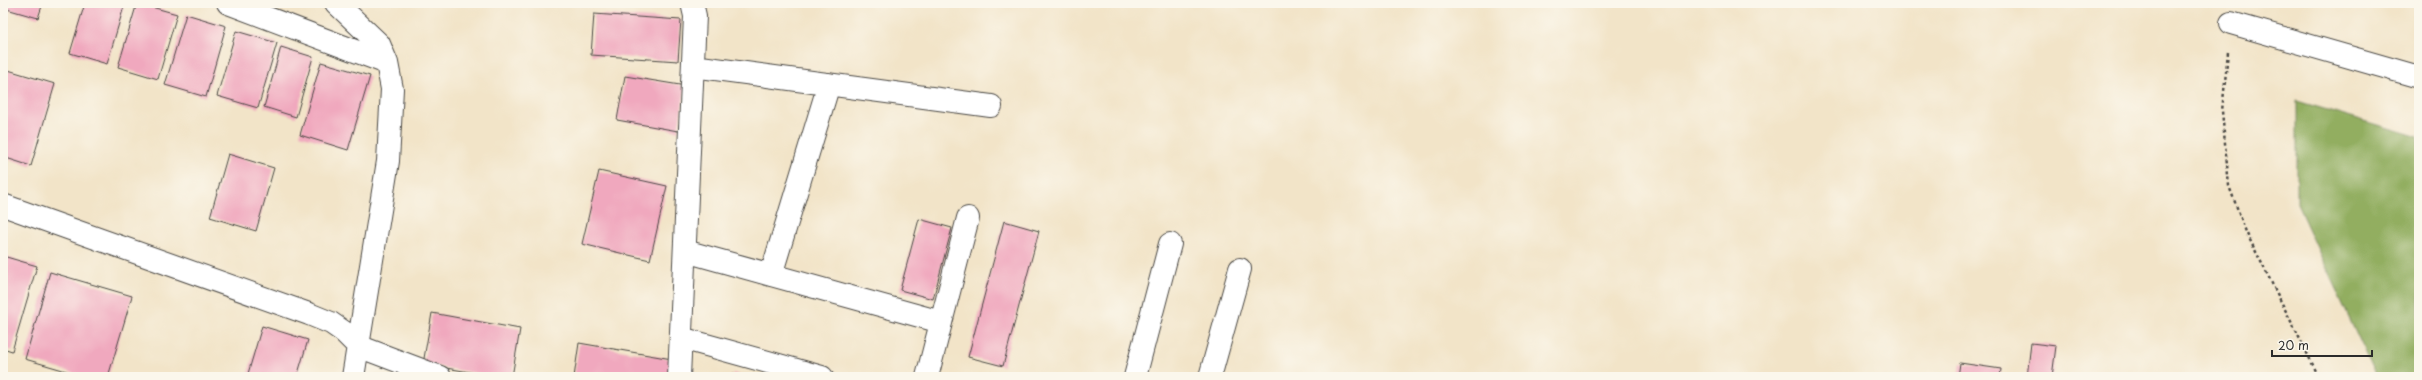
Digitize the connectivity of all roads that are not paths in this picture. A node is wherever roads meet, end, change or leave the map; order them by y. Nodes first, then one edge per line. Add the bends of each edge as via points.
1 (228, 3) edge
2 (336, 3) edge
3 (692, 3) edge
4 (2231, 23) road end
5 (387, 62) junction
6 (693, 66) junction
7 (2419, 77) edge
8 (828, 84) junction
9 (991, 106) dead end
10 (3, 206) edge
11 (968, 218) dead end
12 (1170, 244) dead end
13 (684, 251) junction
14 (1240, 269) dead end
15 (771, 275) junction
16 (941, 322) junction
17 (681, 338) junction
18 (358, 346) junction
19 (353, 377) edge
20 (440, 377) edge
21 (679, 377) edge
22 (822, 377) edge
23 (927, 377) edge
24 (1135, 377) edge
25 (1210, 377) edge

1 - 5 street
2 - 5 street via 379,44
3 - 6 street via 695,16
4 - 7 street
5 - 18 street via 392,89 388,161
6 - 8 street
6 - 13 street
8 - 9 street
8 - 15 street
10 - 18 street via 309,314 335,326
11 - 16 street
12 - 24 street
13 - 15 street
13 - 17 street
14 - 25 street
15 - 16 street
16 - 23 street
17 - 21 street
17 - 22 street
18 - 19 street
18 - 20 street

